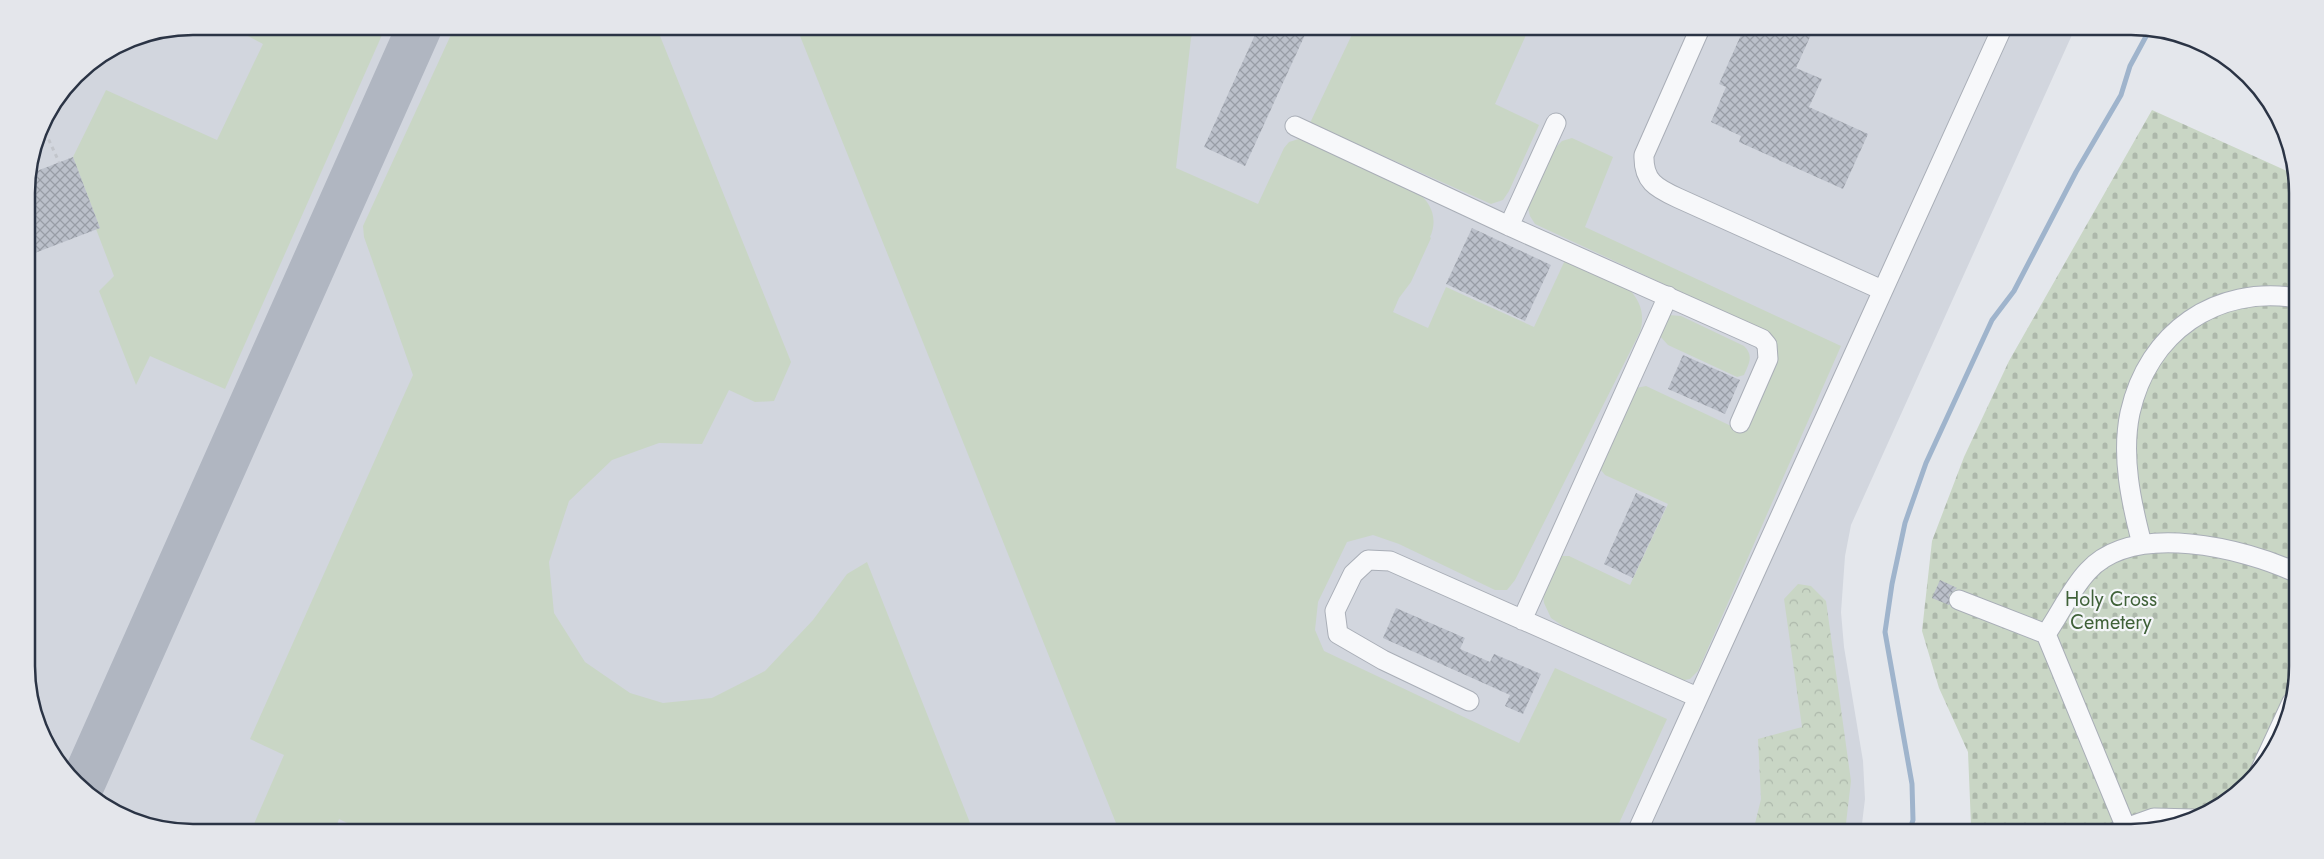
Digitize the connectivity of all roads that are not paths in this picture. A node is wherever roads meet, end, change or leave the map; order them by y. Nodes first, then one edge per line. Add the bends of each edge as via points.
1 (1697, 35) edge
2 (1999, 35) edge
3 (1556, 123) dead end
4 (1295, 126) dead end
5 (1509, 226) junction
6 (1882, 290) junction
7 (1668, 296) junction
8 (2289, 297) edge
9 (1740, 423) dead end
10 (2142, 544) junction
11 (2289, 569) edge
12 (1959, 600) dead end
13 (1522, 620) junction
14 (2046, 634) junction
15 (1697, 697) junction
16 (1469, 701) dead end
17 (2173, 818) edge
18 (1641, 824) edge
19 (2118, 824) edge
20 (2137, 824) edge

1 - 6 lane via 1644,155 1643,168 1648,180 1663,191
2 - 6 lane
3 - 5 lane
4 - 5 lane
5 - 7 lane
6 - 15 lane
7 - 9 lane via 1754,335 1767,345 1768,359
7 - 13 lane
8 - 10 lane via 2249,296 2222,302 2200,312 2156,352 2140,381 2130,413 2127,454 2131,500
10 - 11 lane via 2170,542 2207,547
10 - 14 lane via 2107,556 2088,570
12 - 14 lane
13 - 15 lane
13 - 16 lane via 1390,561 1368,560 1353,574 1335,611 1338,634 1383,660
14 - 19 lane
15 - 18 lane
17 - 20 lane via 2154,818

